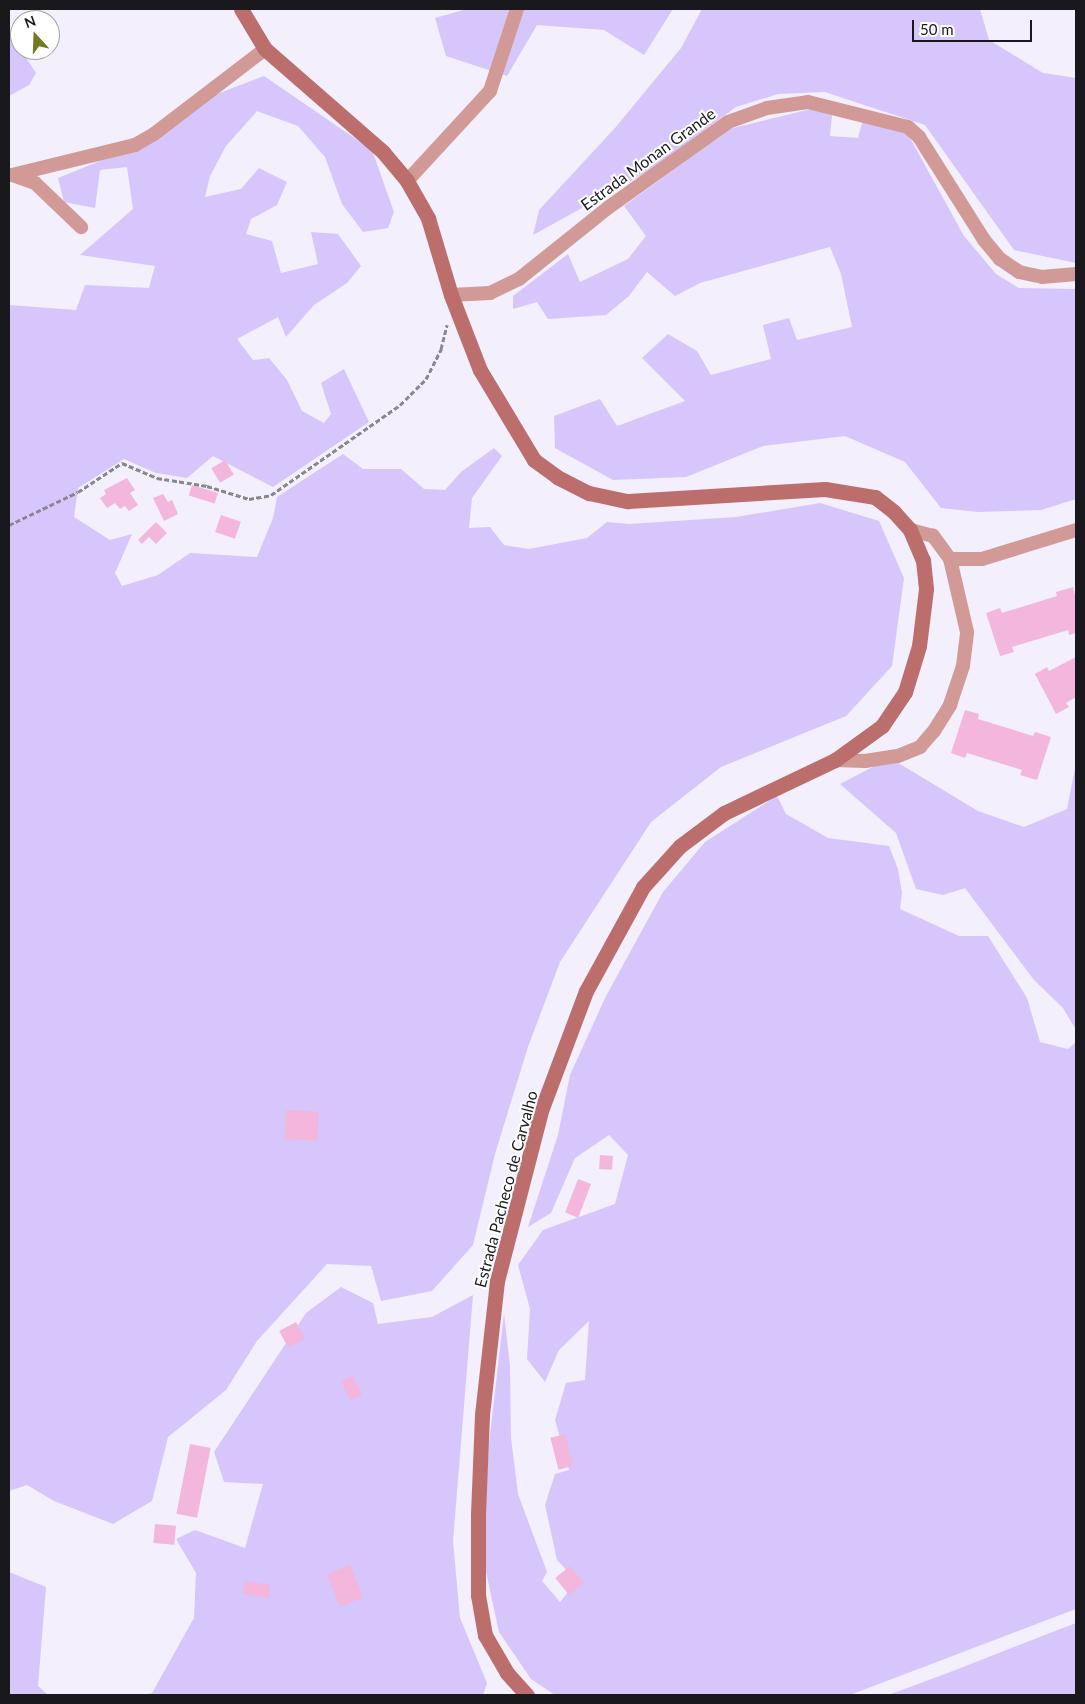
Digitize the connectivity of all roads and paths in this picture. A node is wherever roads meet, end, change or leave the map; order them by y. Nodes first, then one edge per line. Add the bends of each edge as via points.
1 (241, 9) edge
2 (518, 9) edge
3 (265, 49) junction
4 (10, 175) edge
5 (407, 182) junction
6 (81, 227) dead end
7 (1076, 274) edge
8 (451, 295) junction
9 (448, 320) dead end
10 (9, 525) edge
11 (910, 530) junction
12 (1076, 530) edge
13 (950, 559) junction
14 (835, 760) junction
15 (527, 1695) edge

1 - 3 main road, Estrada Pacheco de Carvalho
2 - 5 street via 490,91
3 - 4 street via 154,134 135,144
3 - 5 main road, Estrada Pacheco de Carvalho via 384,152
4 - 6 street via 35,183
5 - 8 main road, Estrada Pacheco de Carvalho via 428,218
7 - 8 street, Estrada Monan Grande via 1042,277 1019,272 1000,259 984,240 919,137 908,127 808,102 767,108 728,122 609,207 519,279 490,293
8 - 11 main road, Estrada Pacheco de Carvalho via 480,370 504,412 534,460 557,477 589,493 628,500 824,489 875,497
9 - 10 path via 441,349 426,379 400,405 271,495 249,499 207,486 157,478 122,463 78,492
11 - 13 street via 933,536
11 - 14 main road, Estrada Pacheco de Carvalho via 923,560 926,590 920,646 905,692 882,726
12 - 13 street via 982,559
13 - 14 street via 967,632 963,666 950,704 920,747 898,756 865,761
14 - 15 main road, Estrada Pacheco de Carvalho via 724,812 680,846 643,887 586,992 541,1111 497,1281 482,1415 478,1516 478,1595 485,1635 507,1673

